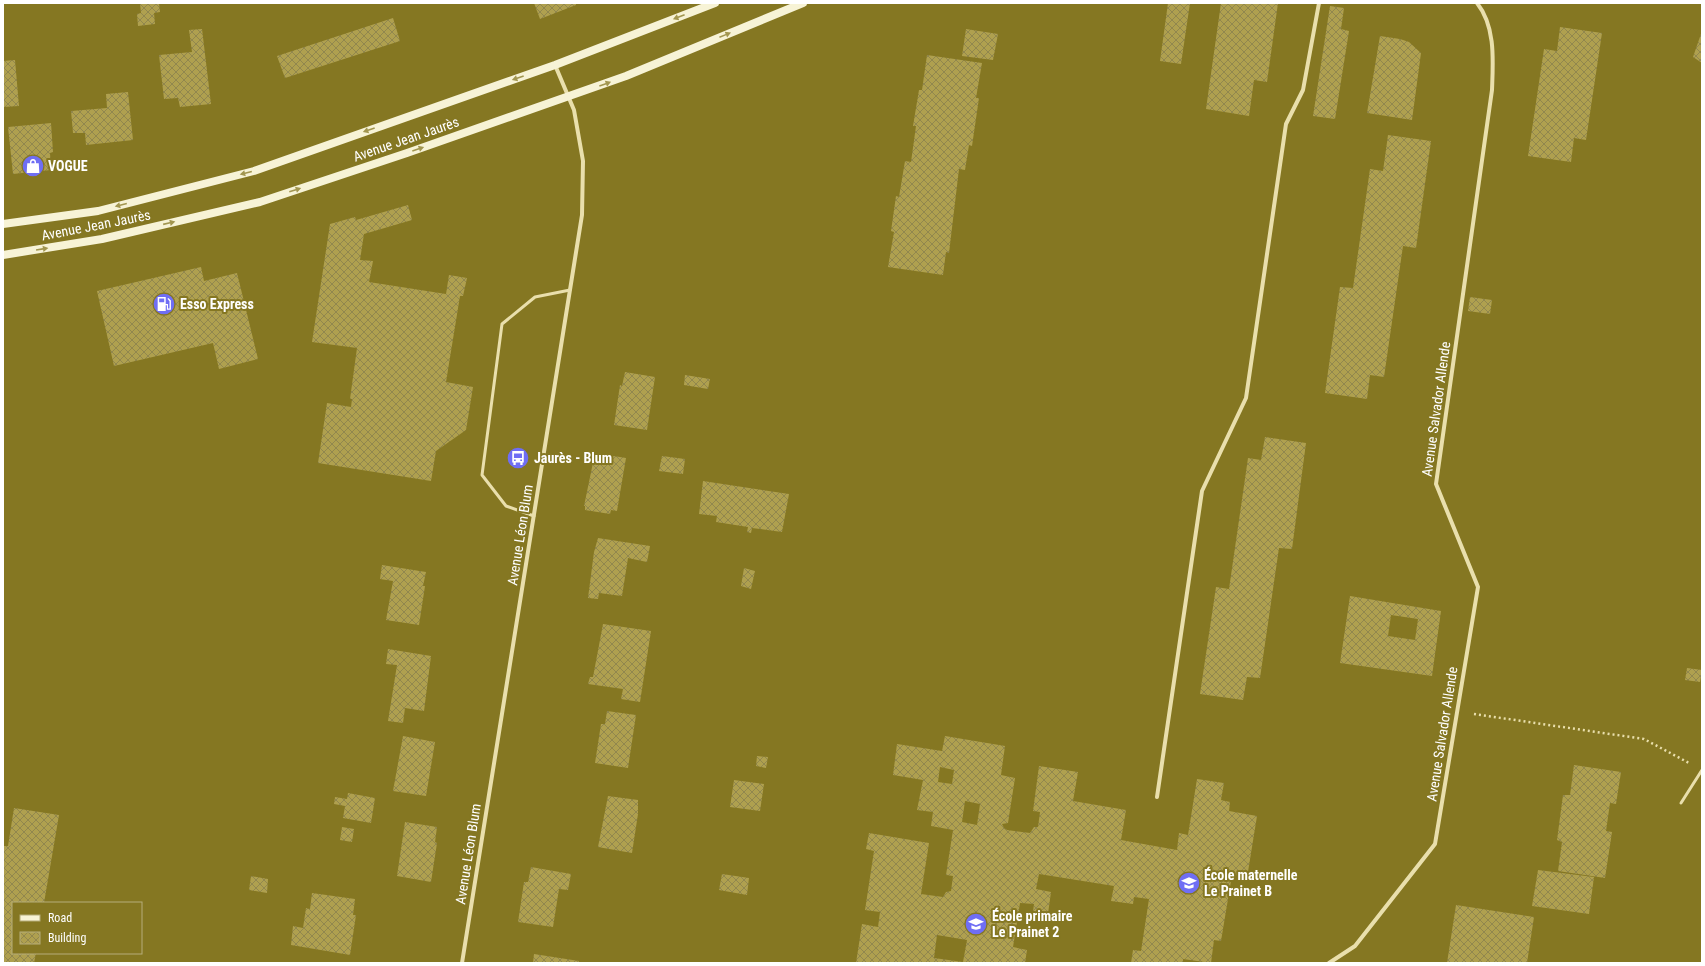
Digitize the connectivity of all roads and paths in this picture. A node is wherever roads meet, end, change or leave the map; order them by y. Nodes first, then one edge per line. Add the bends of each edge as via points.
1 (714, 3) edge
2 (803, 3) edge
3 (1319, 3) edge
4 (1477, 3) edge
5 (555, 65) junction
6 (568, 97) junction
7 (3, 224) edge
8 (3, 255) edge
9 (570, 290) junction
10 (534, 516) junction
11 (1457, 711) junction
12 (1696, 766) dead end
13 (1702, 770) edge
14 (1157, 796) dead end
15 (1681, 803) dead end
16 (462, 963) edge
17 (1329, 963) edge

1 -> 5 main road, Avenue Jean Jaurès
6 -> 2 main road, Avenue Jean Jaurès via 626,76
3 - 14 street via 1303,90 1286,124 1246,398 1202,491
4 - 11 street, Avenue Salvador Allende via 1483,10 1494,48 1492,90 1436,484 1478,587
5 - 6 street, Avenue Léon Blum
5 -> 7 main road, Avenue Jean Jaurès via 254,171 98,211
8 -> 6 main road, Avenue Jean Jaurès via 102,240 260,202
6 - 9 street, Avenue Léon Blum via 574,110 583,161 582,215
9 - 10 street, Avenue Léon Blum
9 - 10 lane via 535,297 502,324 482,475 506,506
10 - 16 street, Avenue Léon Blum
11 - 12 path via 1644,739
11 - 17 street, Avenue Salvador Allende via 1435,844 1355,946
13 - 15 lane

